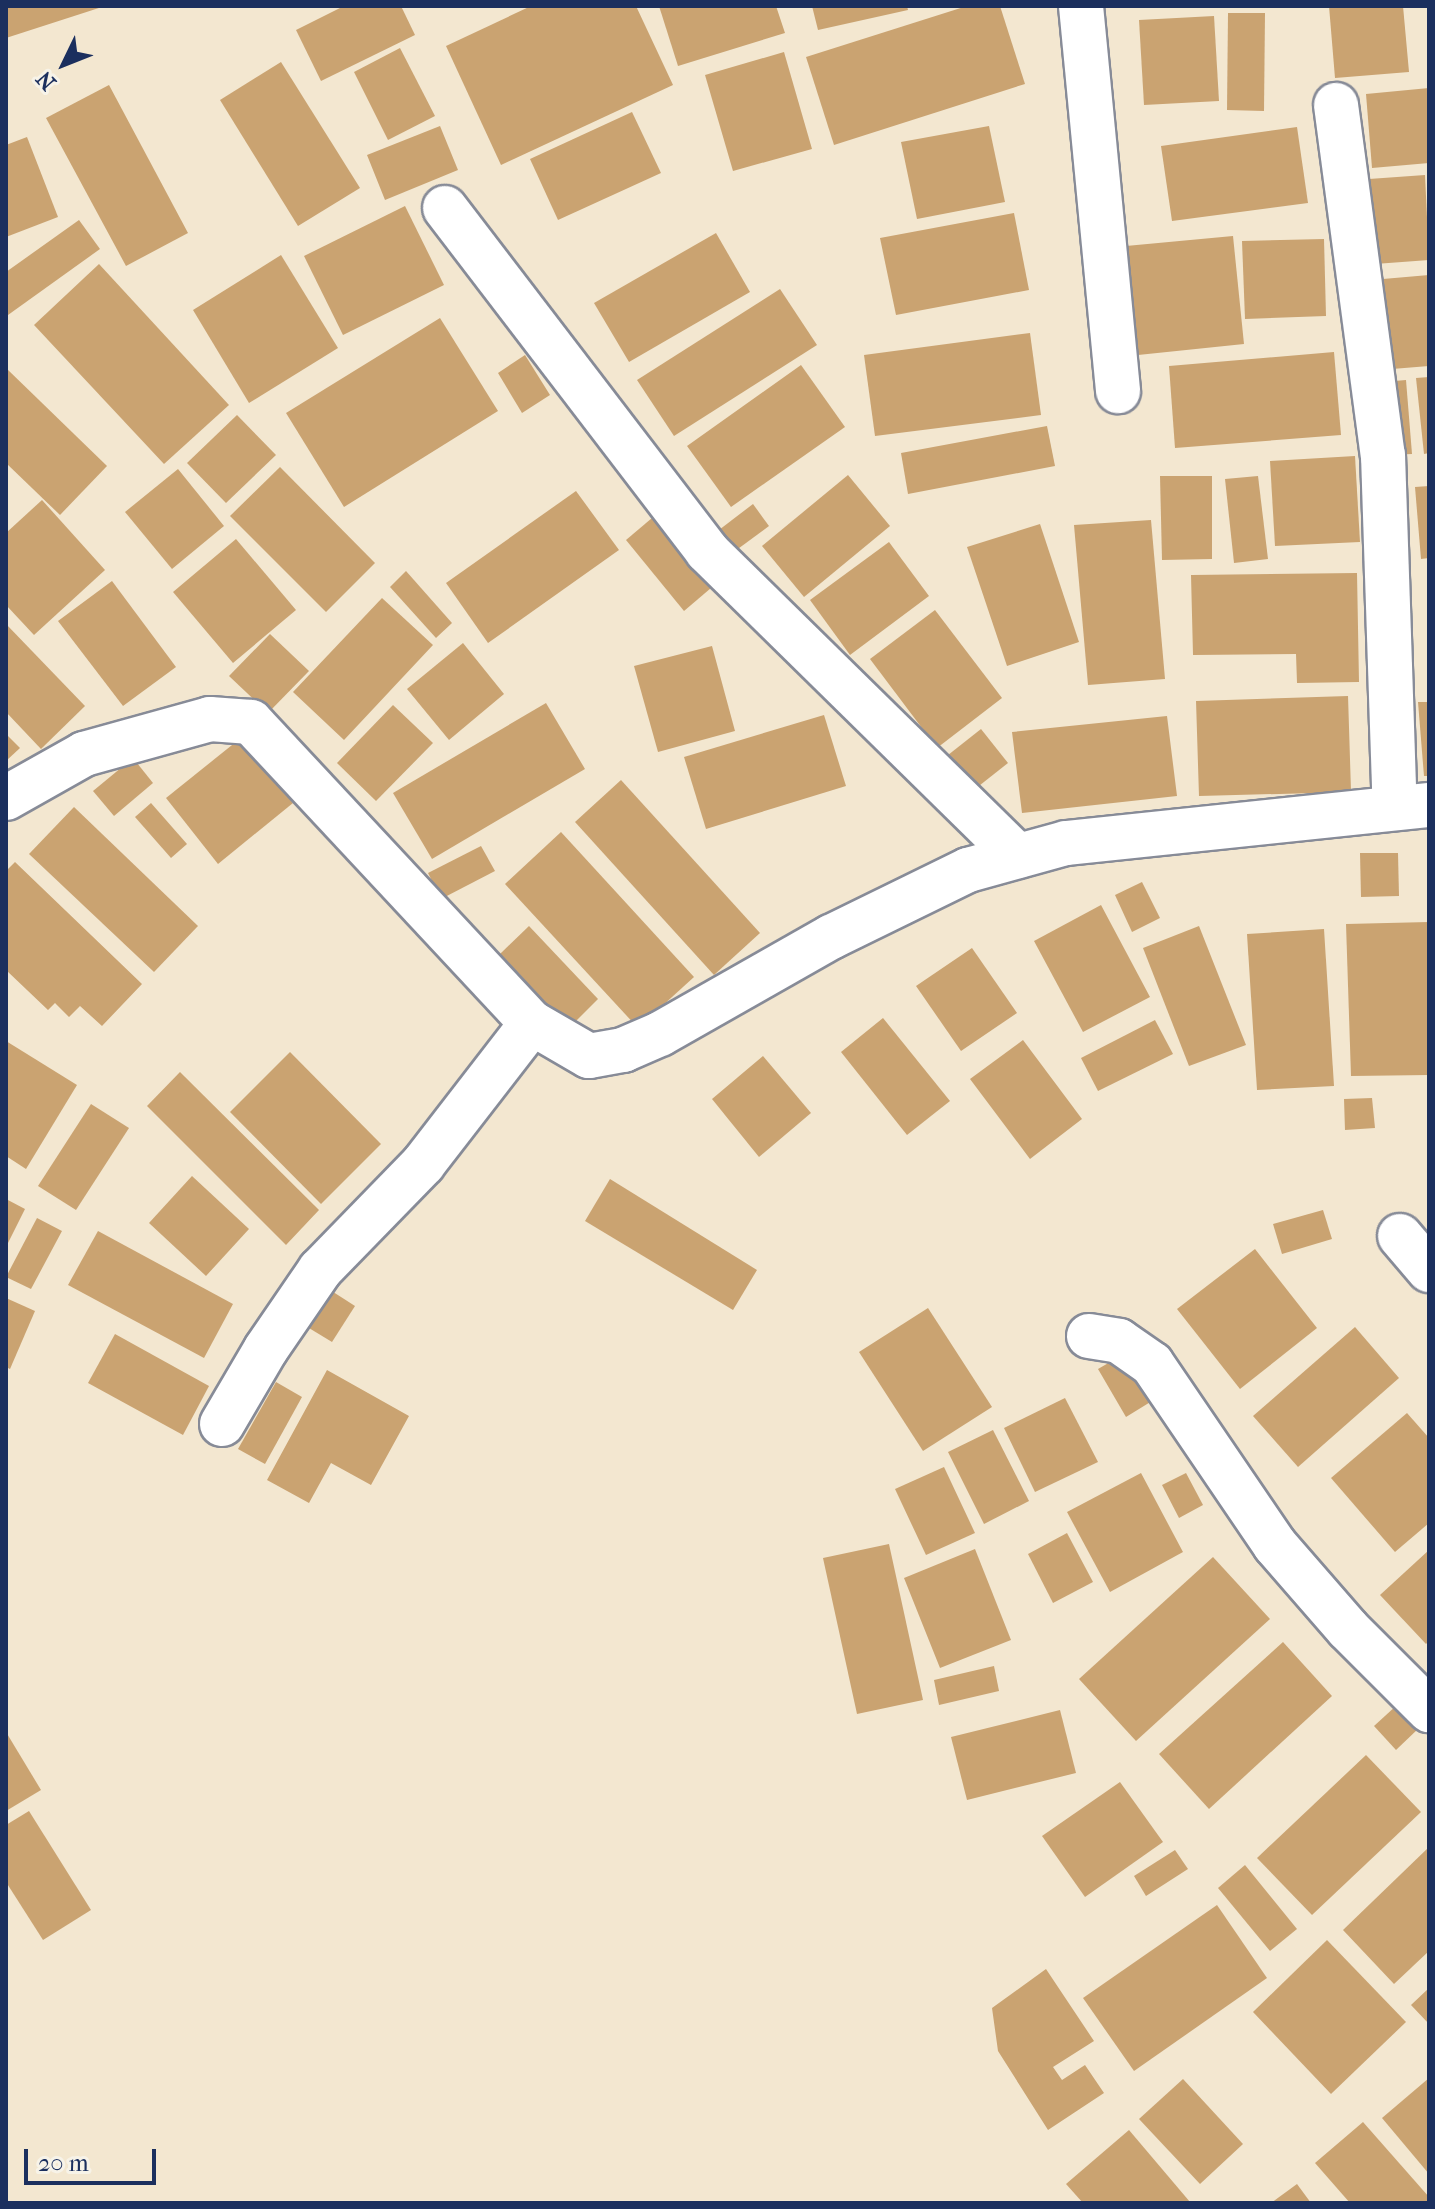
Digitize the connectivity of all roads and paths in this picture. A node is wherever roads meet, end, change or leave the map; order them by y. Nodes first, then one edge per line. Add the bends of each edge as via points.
1 (1081, 6) edge
2 (1336, 105) dead end
3 (445, 208) dead end
4 (1118, 391) dead end
5 (6, 798) edge
6 (1412, 806) edge
7 (1017, 856) junction
8 (532, 1023) junction
9 (1400, 1236) dead end
10 (1429, 1270) edge
11 (1089, 1336) dead end
12 (222, 1424) dead end
13 (1429, 1710) edge

1 - 4 street
2 - 6 street via 1383,455
3 - 7 street via 707,551
5 - 8 street via 84,754 210,719 251,722
6 - 7 street via 1066,843
7 - 8 street via 968,870 913,896 623,1050 589,1056
8 - 12 street via 423,1164 320,1270
9 - 10 street
11 - 13 street via 1119,1341 1152,1364 1275,1545

